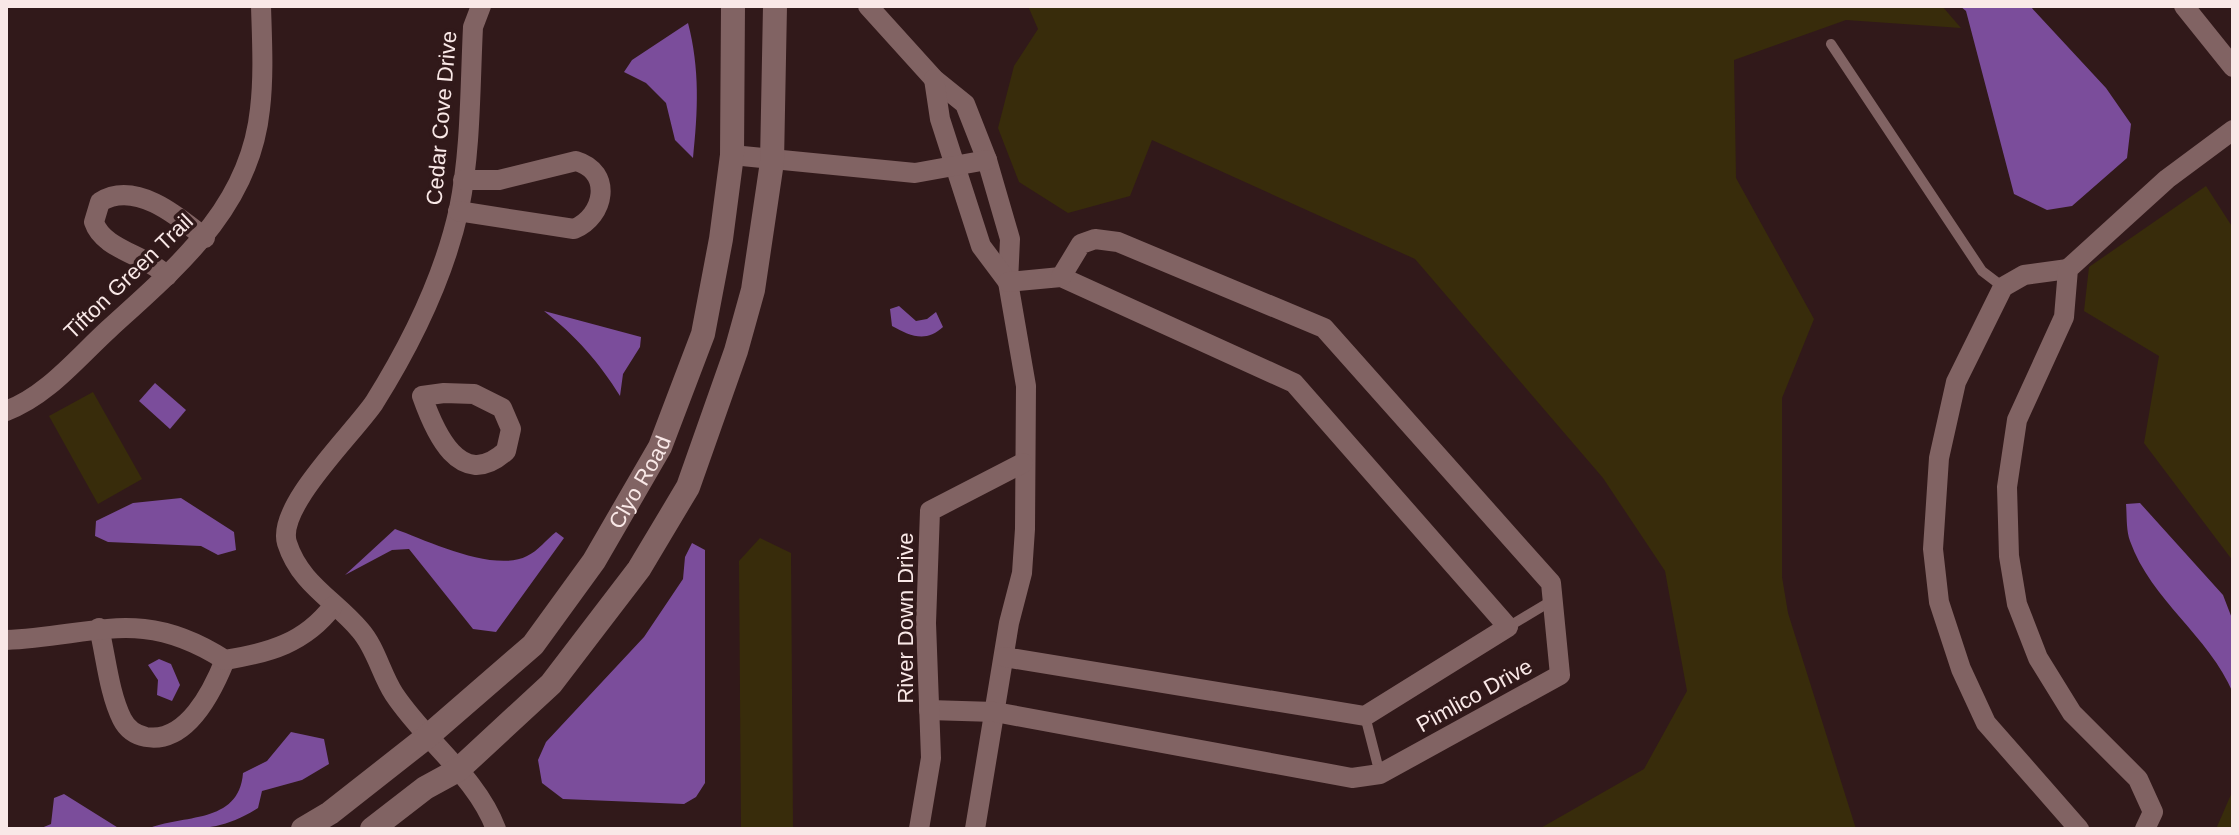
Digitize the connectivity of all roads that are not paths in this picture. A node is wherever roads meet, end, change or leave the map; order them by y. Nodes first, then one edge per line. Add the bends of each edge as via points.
1 (261, 6) edge
2 (481, 6) edge
3 (733, 6) edge
4 (775, 6) edge
5 (868, 6) edge
6 (2184, 6) edge
7 (1831, 44) dead end
8 (2233, 67) edge
9 (934, 79) junction
10 (2233, 130) edge
11 (732, 155) junction
12 (987, 160) junction
13 (772, 162) junction
14 (956, 166) junction
15 (463, 180) junction
16 (458, 211) junction
17 (205, 238) junction
18 (2068, 269) junction
19 (167, 276) junction
20 (1061, 277) junction
21 (1008, 282) junction
22 (2003, 287) junction
23 (389, 378) junction
24 (422, 396) junction
25 (6, 411) edge
26 (1023, 463) junction
27 (1553, 600) junction
28 (333, 606) junction
29 (1508, 627) junction
30 (99, 628) junction
31 (6, 640) edge
32 (1004, 657) junction
33 (225, 660) junction
34 (929, 710) junction
35 (995, 712) junction
36 (1365, 716) junction
37 (428, 736) junction
38 (458, 770) junction
39 (1380, 774) junction
40 (303, 829) edge
41 (372, 829) edge
42 (496, 829) edge
43 (919, 829) edge
44 (975, 829) edge
45 (2079, 829) edge
46 (2145, 829) edge

1 - 17 street, Tifton Green Trail via 256,137 237,190
2 - 15 street, Cedar Cove Drive via 473,27
3 - 11 street, Clyo Road
4 - 13 street, Clyo Road
5 - 9 street
6 - 8 street
7 - 22 lane via 1982,271
9 - 12 street via 965,104
9 - 14 street
10 - 18 street via 2167,179
11 - 13 street
11 - 37 street, Clyo Road via 703,334 660,447 594,561 533,645
12 - 14 street
12 - 21 street via 1010,239
13 - 14 street via 915,173
13 - 38 street, Clyo Road via 753,290 688,487 639,569 551,684
14 - 21 street via 981,246
15 - 16 street, Cedar Cove Drive
15 - 16 street via 499,180 576,161 593,170 601,196 593,217 574,229
16 - 23 street, Cedar Cove Drive via 423,315
17 - 19 street, Tifton Green Trail
17 - 19 street via 160,206 135,196 117,194 100,202 94,222 103,238
18 - 22 street via 2024,275
18 - 46 street via 2064,317 2017,420 2007,487 2009,556 2017,604 2038,658 2072,713 2138,779 2153,812
19 - 25 street, Tifton Green Trail via 47,386
20 - 21 street, Pimlico Drive
20 - 27 street, Pimlico Drive via 1081,244 1095,239 1118,242 1324,328 1551,583
20 - 29 street, Pimlico Drive via 1294,383
21 - 26 street via 1026,386
22 - 45 street via 1956,382 1939,458 1933,549 1939,602 1986,723
23 - 24 street
23 - 28 street, Cedar Cove Drive via 303,490 285,523 299,569
24 - 24 street via 474,394 502,408 511,429 506,451 489,461 462,461 434,429
26 - 32 street via 1022,573
26 - 34 street, River Down Drive via 930,511
27 - 29 lane
27 - 39 street, Pimlico Drive via 1560,675
28 - 33 street via 290,644
28 - 37 street via 363,633 394,694
29 - 36 street, Pimlico Drive
30 - 31 street
30 - 33 street via 165,631
30 - 33 street via 121,717 135,733 148,737 182,726 205,700
32 - 35 street
32 - 36 street
34 - 35 street, Pimlico Drive
34 - 43 street, River Down Drive via 931,758
35 - 39 street, Pimlico Drive via 1328,775
35 - 44 street
36 - 39 lane
37 - 38 street
37 - 40 street, Clyo Road
38 - 41 street, Clyo Road
38 - 42 street via 486,806

